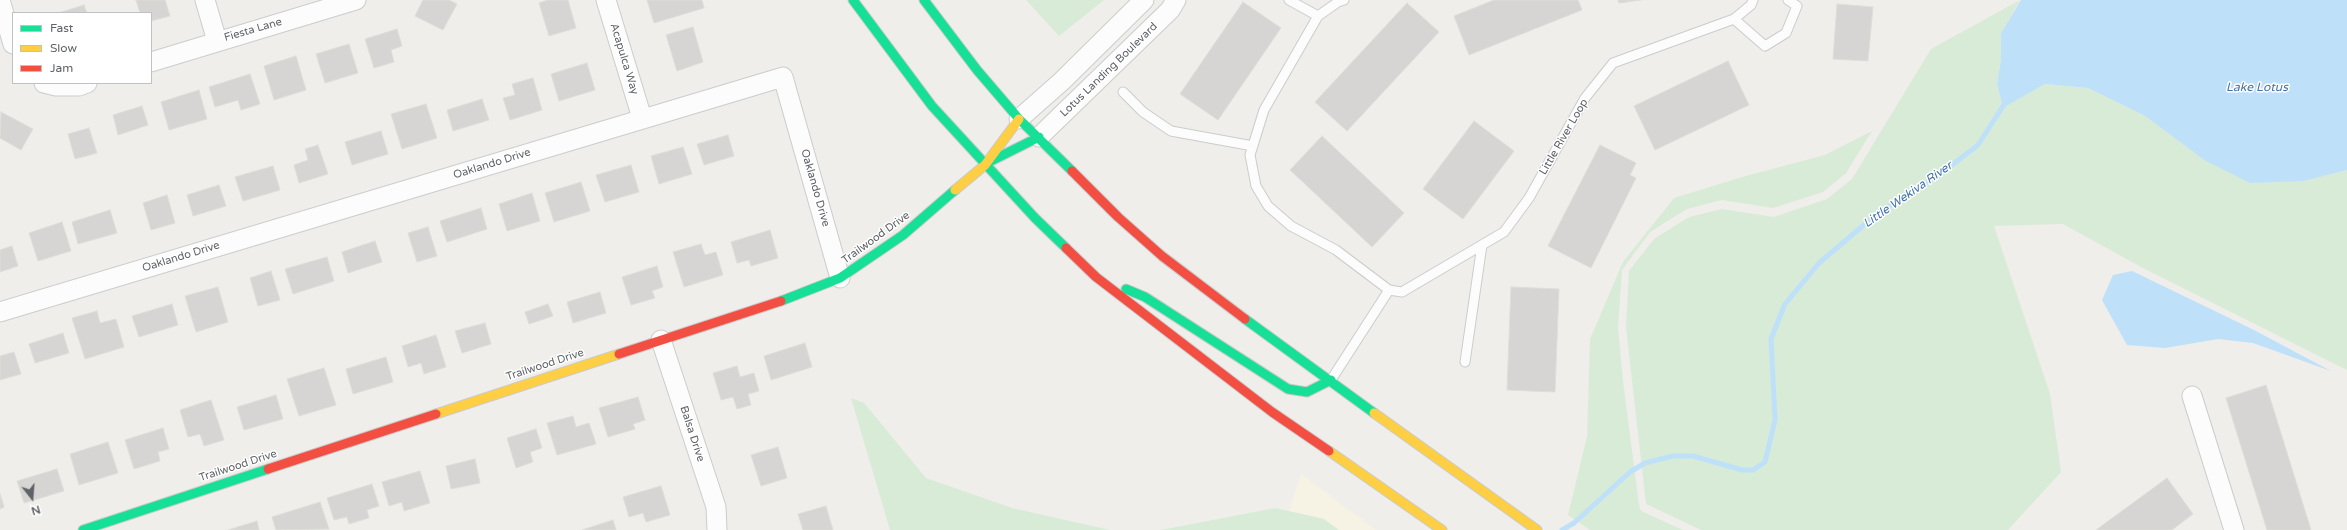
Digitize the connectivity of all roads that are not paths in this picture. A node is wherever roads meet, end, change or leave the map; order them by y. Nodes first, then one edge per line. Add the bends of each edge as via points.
1 (0, 0) edge
2 (205, 0) edge
3 (356, 0) edge
4 (606, 0) edge
5 (853, 0) edge
6 (924, 0) edge
7 (1144, 0) edge
8 (1176, 0) edge
9 (1289, 0) edge
10 (1344, 0) edge
11 (1753, 0) edge
12 (1788, 0) edge
13 (1318, 16) junction
14 (1734, 19) junction
15 (12, 41) edge
16 (217, 41) junction
17 (152, 62) edge
18 (48, 84) edge
19 (84, 84) edge
20 (1123, 92) dead end
21 (642, 118) junction
22 (1019, 119) junction
23 (1039, 137) junction
24 (1253, 146) junction
25 (985, 165) junction
26 (1482, 245) junction
27 (840, 278) junction
28 (1096, 278) junction
29 (1389, 290) junction
30 (0, 312) edge
31 (661, 340) junction
32 (1465, 362) dead end
33 (1331, 380) junction
34 (2192, 396) dead end
35 (82, 530) edge
36 (717, 530) edge
37 (1442, 530) edge
38 (1537, 530) edge
39 (2234, 530) edge

1 - 15 street
2 - 16 street
3 - 16 street, Fiesta Lane
4 - 21 street, Acapulca Way
5 - 25 main road via 932,106
6 - 22 main road via 977,70
7 - 22 street
8 - 23 street, Lotus Landing Boulevard via 1170,10
9 - 13 lane
10 - 13 lane
11 - 14 lane, Little River Loop via 1751,5
12 - 14 lane via 1797,6 1786,33 1765,46
13 - 24 lane via 1264,110
14 - 26 lane, Little River Loop via 1613,63 1585,98 1529,198 1504,232
16 - 17 street, Fiesta Lane
18 - 19 street
20 - 24 lane via 1143,112 1171,131
21 - 27 street, Oaklando Drive via 783,77
21 - 30 street, Oaklando Drive
22 - 23 main road
22 - 25 main road, Trailwood Drive
23 - 25 main road, Trailwood Drive
23 - 33 main road via 1107,206 1162,256 1244,319
24 - 29 lane via 1250,155 1256,186 1268,206 1291,226 1336,250
25 - 27 main road, Trailwood Drive via 904,235
25 - 28 main road
26 - 29 lane, Little River Loop via 1402,292
26 - 32 lane
27 - 31 main road, Trailwood Drive via 807,292
28 - 33 main road via 1146,297 1288,389 1307,392
28 - 37 main road via 1272,412
29 - 33 lane
31 - 35 main road, Trailwood Drive
31 - 36 street, Balsa Drive via 716,507
33 - 38 main road
34 - 39 street

